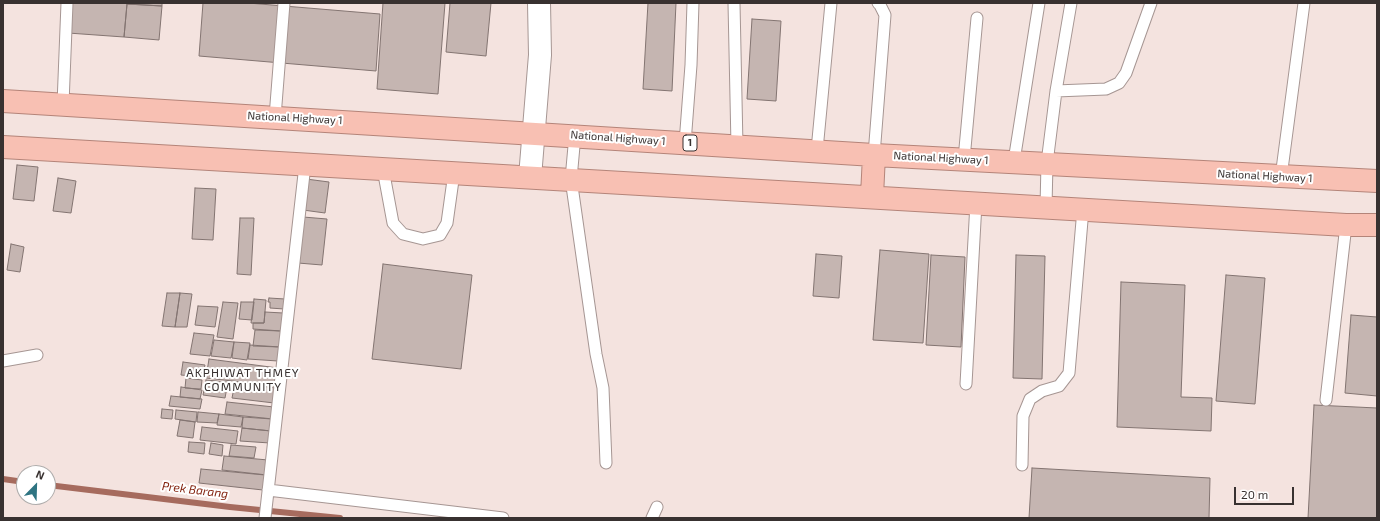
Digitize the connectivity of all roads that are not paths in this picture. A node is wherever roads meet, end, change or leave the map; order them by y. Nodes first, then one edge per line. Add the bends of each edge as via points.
1 (67, 3) edge
2 (284, 3) edge
3 (539, 3) edge
4 (693, 3) edge
5 (734, 3) edge
6 (831, 3) edge
7 (878, 3) edge
8 (1039, 3) edge
9 (1072, 3) edge
10 (1151, 3) edge
11 (1304, 3) edge
12 (977, 18) dead end
13 (1056, 91) junction
14 (3, 101) edge
15 (62, 104) junction
16 (275, 117) junction
17 (534, 133) junction
18 (575, 135) junction
19 (685, 143) junction
20 (737, 146) junction
21 (3, 147) edge
22 (817, 150) junction
23 (874, 154) junction
24 (964, 159) junction
25 (1014, 162) junction
26 (1047, 163) junction
27 (305, 165) junction
28 (383, 169) junction
29 (454, 173) junction
30 (530, 177) junction
31 (1282, 177) junction
32 (571, 179) junction
33 (1377, 181) edge
34 (872, 196) junction
35 (976, 203) junction
36 (1046, 207) junction
37 (1082, 209) junction
38 (1346, 225) junction
39 (1377, 225) edge
40 (37, 355) dead end
41 (3, 361) edge
42 (966, 384) dead end
43 (1326, 400) dead end
44 (606, 463) dead end
45 (1022, 465) dead end
46 (267, 494) junction
47 (657, 507) dead end
48 (265, 518) edge
49 (503, 518) edge
50 (652, 518) edge

1 - 15 lane
2 - 16 lane
3 - 17 street via 540,55
4 - 19 lane
5 - 20 lane
6 - 22 lane
7 - 23 lane via 885,16
8 - 25 lane
9 - 13 lane
10 - 13 lane via 1126,73 1119,83 1106,89
11 - 31 lane
12 - 24 lane
13 - 26 lane
14 - 15 highway, National Highway 1 / 1
15 - 16 highway, National Highway 1 / 1
16 - 17 highway, National Highway 1 / 1
17 - 18 highway, National Highway 1 / 1
17 - 30 street
18 - 19 highway, National Highway 1 / 1
18 - 32 lane
19 - 20 highway, National Highway 1 / 1
20 - 22 highway, National Highway 1 / 1
21 - 27 highway
22 - 23 highway, National Highway 1 / 1
23 - 24 highway, National Highway 1 / 1
23 - 34 highway
24 - 25 highway, National Highway 1 / 1
25 - 26 highway, National Highway 1 / 1
26 - 31 highway, National Highway 1 / 1
26 - 36 lane
27 - 28 highway
27 - 46 lane
28 - 29 highway
28 - 29 lane via 393,223 403,234 423,239 440,235 447,223
29 - 30 highway
30 - 32 highway
31 - 33 highway, National Highway 1 / 1
32 - 34 highway
32 - 44 lane via 603,388
34 - 35 highway
35 - 36 highway
35 - 42 lane
36 - 37 highway
37 - 38 highway
37 - 45 lane via 1069,373 1059,386 1042,391 1030,399 1024,416
38 - 39 highway
38 - 43 lane
40 - 41 lane
46 - 48 lane
46 - 49 lane
47 - 50 lane

